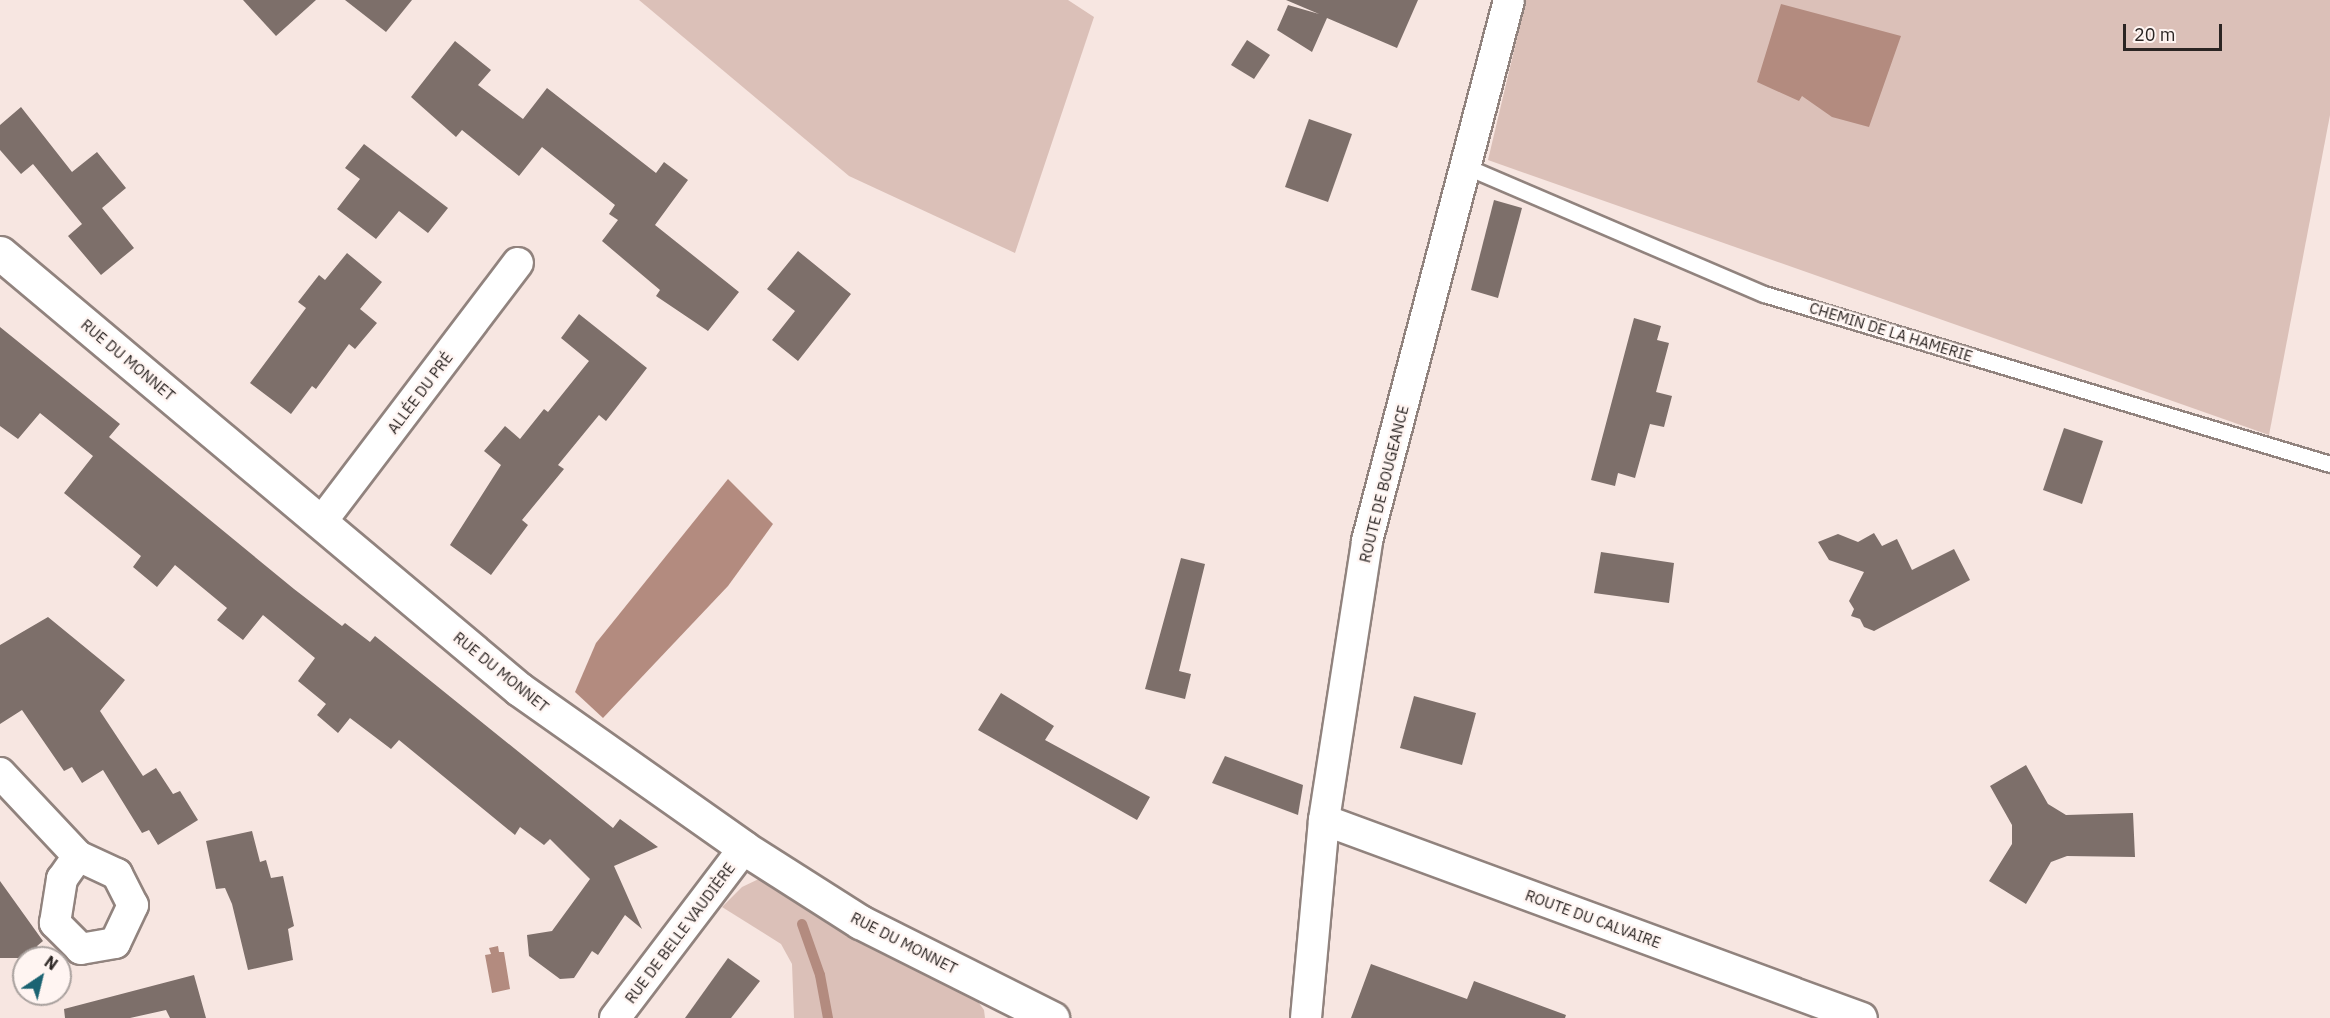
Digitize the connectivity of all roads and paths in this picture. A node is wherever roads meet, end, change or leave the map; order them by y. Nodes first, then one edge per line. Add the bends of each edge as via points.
1 (1509, 0) edge
2 (1465, 166) junction
3 (0, 254) edge
4 (518, 263) dead end
5 (2330, 464) edge
6 (322, 521) junction
7 (0, 772) edge
8 (1324, 820) junction
9 (744, 848) junction
10 (78, 856) dead end
11 (1036, 1014) edge
12 (1307, 1016) edge
13 (615, 1018) edge
14 (1862, 1018) edge

1 - 2 street, ROUTE DE BOUGEANCE
2 - 5 lane, CHEMIN DE LA HAMERIE via 1764,294
2 - 8 street, ROUTE DE BOUGEANCE via 1367,541
3 - 6 street, RUE DU MONNET
4 - 6 street, ALLÉE DU PRÉ
6 - 9 street, RUE DU MONNET via 519,689
7 - 10 street
8 - 12 street, ROUTE DE BOUGEANCE
8 - 14 street, ROUTE DU CALVAIRE
9 - 11 street, RUE DU MONNET via 860,922
9 - 13 street, RUE DE BELLE VAUDIÈRE

